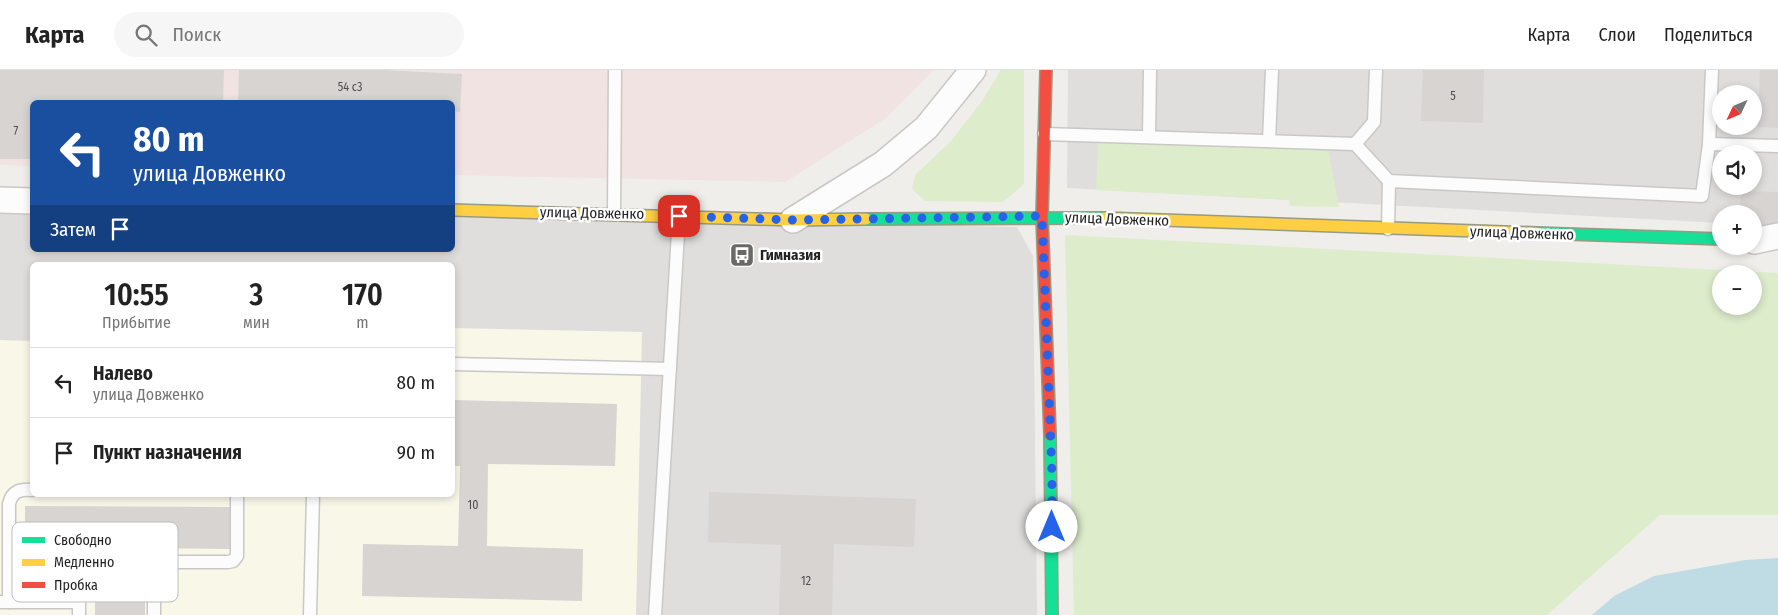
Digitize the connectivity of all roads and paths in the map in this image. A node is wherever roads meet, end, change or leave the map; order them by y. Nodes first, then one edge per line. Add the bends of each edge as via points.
1 (614, 70) edge
2 (973, 70) edge
3 (1046, 70) edge
4 (1150, 70) edge
5 (1272, 70) edge
6 (1376, 70) edge
7 (1712, 70) edge
8 (1044, 134) junction
9 (1149, 137) junction
10 (1269, 141) junction
11 (1355, 144) junction
12 (1709, 144) junction
13 (1778, 146) edge
14 (1389, 181) junction
15 (0, 200) edge
16 (30, 201) edge
17 (455, 210) edge
18 (614, 214) junction
19 (679, 216) junction
20 (1042, 216) junction
21 (793, 220) junction
22 (1388, 229) junction
23 (1778, 236) edge
24 (1712, 239) edge
25 (1762, 240) edge
26 (455, 364) edge
27 (670, 369) junction
28 (30, 490) edge
29 (237, 497) edge
30 (312, 497) edge
31 (178, 562) edge
32 (4, 602) edge
33 (154, 602) edge
34 (79, 615) edge
35 (154, 615) edge
36 (310, 615) edge
37 (655, 615) edge
38 (1052, 615) edge

1 - 18 lane
2 - 21 street via 926,128 883,164
3 - 8 street
4 - 9 lane
5 - 10 lane
6 - 11 lane via 1374,122
7 - 12 lane
8 - 9 lane
8 - 20 street
9 - 10 lane
10 - 11 lane
11 - 14 lane
12 - 13 lane
12 - 14 lane via 1702,196
14 - 22 lane
15 - 16 street
17 - 18 street, улица Довженко
18 - 19 street, улица Довженко
19 - 21 street, улица Довженко
19 - 27 lane
20 - 21 street, улица Довженко
20 - 22 street, улица Довженко
20 - 38 street via 1052,474
22 - 24 street, улица Довженко
23 - 25 street
26 - 27 lane
27 - 37 lane
28 - 32 lane via 18,491 11,496 9,504
29 - 31 lane via 237,556 228,562
30 - 36 lane
32 - 34 lane via 79,602
33 - 35 lane

